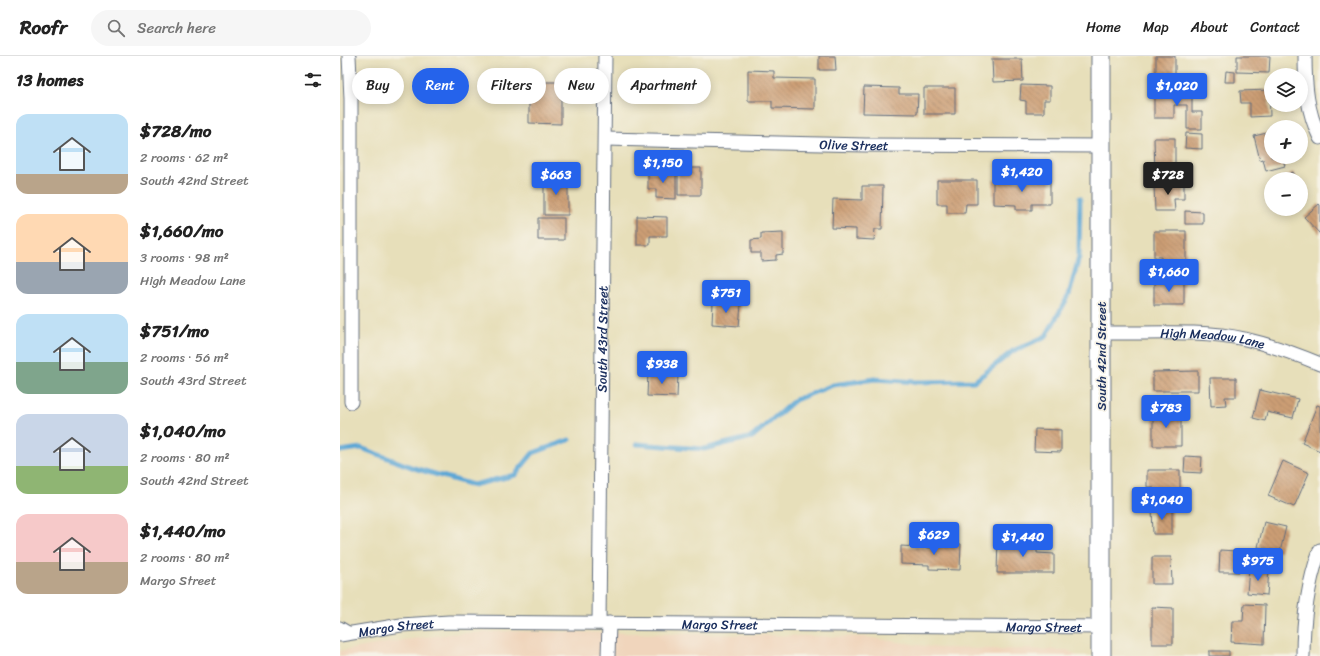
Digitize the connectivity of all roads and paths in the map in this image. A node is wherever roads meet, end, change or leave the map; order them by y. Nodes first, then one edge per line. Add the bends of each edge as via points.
1 (350, 56) edge
2 (605, 56) edge
3 (1101, 56) edge
4 (1305, 56) edge
5 (1320, 138) edge
6 (605, 139) junction
7 (1102, 146) junction
8 (1101, 333) junction
9 (1320, 364) edge
10 (351, 402) dead end
11 (1320, 550) edge
12 (604, 622) junction
13 (340, 625) edge
14 (1101, 627) junction
15 (346, 634) edge
16 (608, 656) edge
17 (1101, 656) edge
18 (1302, 656) edge

1 - 10 street
2 - 6 street, South 43rd Street
3 - 7 street, South 42nd Street
4 - 5 street via 1307,103
6 - 7 street, Olive Street via 865,145
6 - 12 street, South 43rd Street
7 - 8 street, South 42nd Street
8 - 9 street, High Meadow Lane via 1206,334 1244,339 1292,352
8 - 14 street, South 42nd Street
11 - 18 street via 1311,574 1303,622
12 - 14 street, Margo Street
12 - 15 street, Margo Street via 449,622 400,625
12 - 16 street, South 43rd Street
13 - 15 lane
14 - 17 street, South 42nd Street

